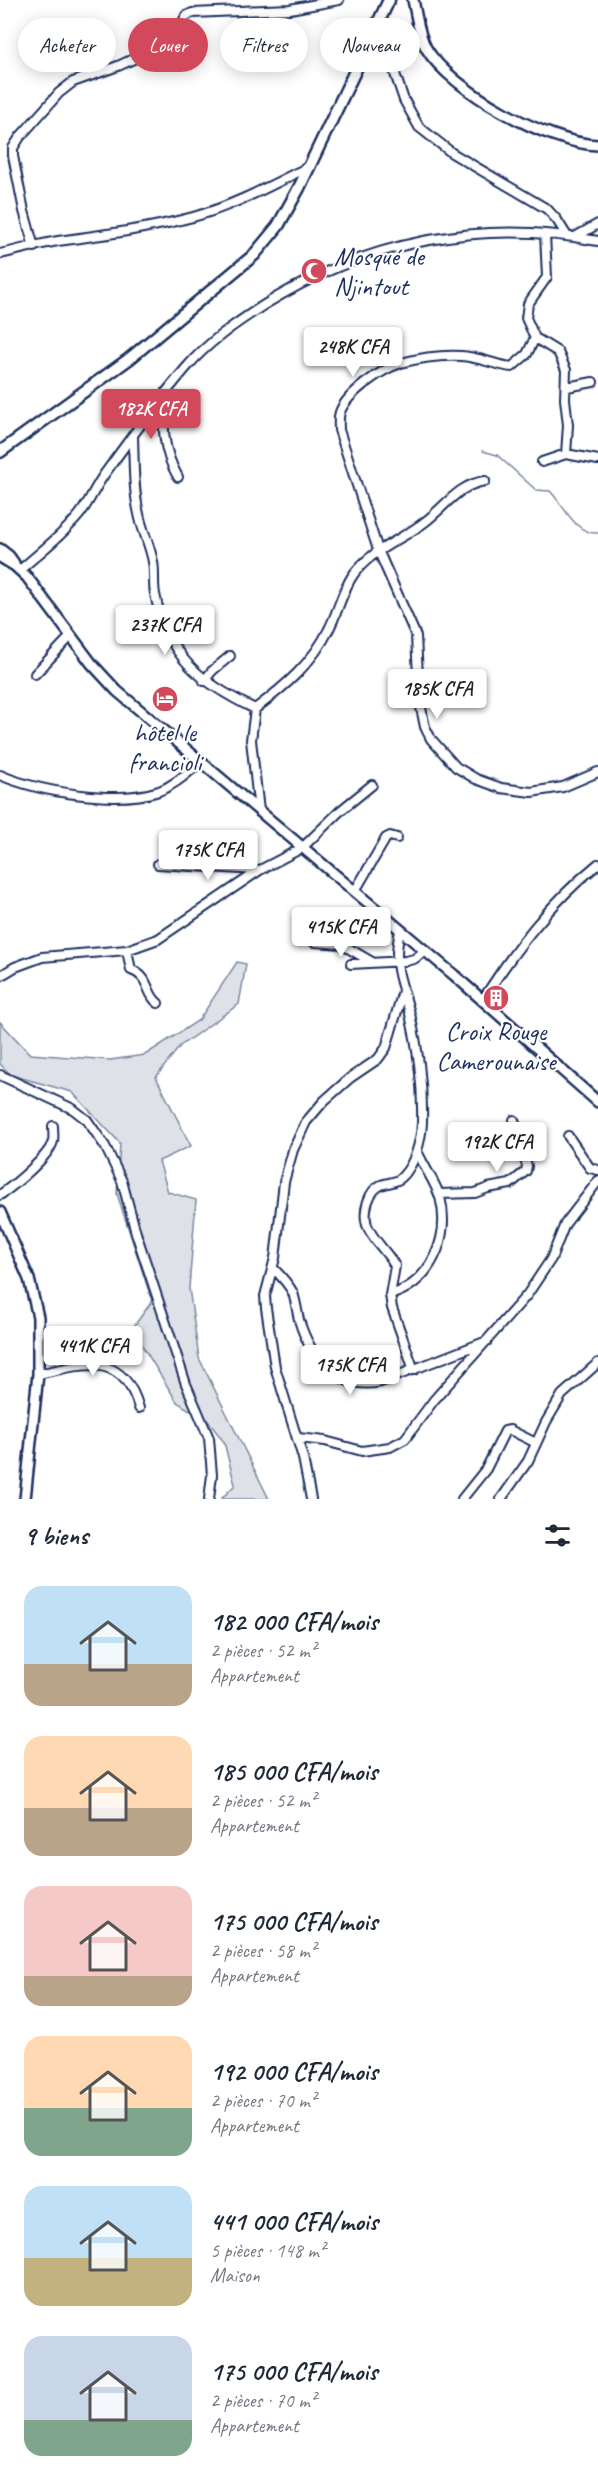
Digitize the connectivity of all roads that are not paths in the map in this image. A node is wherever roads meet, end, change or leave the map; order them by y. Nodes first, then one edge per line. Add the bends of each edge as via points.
1 (339, 0) edge
2 (389, 0) edge
3 (413, 0) edge
4 (381, 18) edge
5 (356, 72) edge
6 (394, 72) edge
7 (598, 145) edge
8 (310, 166) junction
9 (598, 224) edge
10 (545, 234) junction
11 (571, 237) junction
12 (595, 241) edge
13 (34, 247) junction
14 (598, 248) edge
15 (0, 254) edge
16 (535, 338) junction
17 (593, 382) dead end
18 (567, 387) junction
19 (165, 396) junction
20 (133, 436) junction
21 (0, 452) edge
22 (566, 454) junction
23 (598, 460) edge
24 (542, 462) dead end
25 (178, 477) dead end
26 (485, 481) dead end
27 (378, 550) junction
28 (1, 554) edge
29 (0, 565) edge
30 (15, 567) junction
31 (71, 636) junction
32 (230, 656) dead end
33 (35, 674) dead end
34 (204, 681) junction
35 (255, 709) junction
36 (201, 762) junction
37 (598, 772) edge
38 (0, 775) edge
39 (372, 784) dead end
40 (259, 811) junction
41 (398, 838) dead end
42 (302, 848) junction
43 (158, 864) dead end
44 (598, 864) edge
45 (260, 870) junction
46 (355, 891) junction
47 (400, 930) junction
48 (314, 942) dead end
49 (127, 950) junction
50 (425, 951) junction
51 (372, 962) junction
52 (396, 962) junction
53 (351, 964) dead end
54 (0, 976) edge
55 (403, 991) junction
56 (482, 1001) junction
57 (158, 1003) dead end
58 (0, 1075) edge
59 (598, 1102) edge
60 (514, 1120) dead end
61 (52, 1126) dead end
62 (568, 1136) dead end
63 (417, 1151) junction
64 (598, 1170) edge
65 (598, 1181) edge
66 (439, 1194) junction
67 (0, 1195) edge
68 (0, 1212) edge
69 (273, 1268) junction
70 (390, 1295) junction
71 (490, 1339) junction
72 (598, 1363) edge
73 (414, 1370) junction
74 (38, 1374) junction
75 (139, 1408) dead end
76 (298, 1438) junction
77 (536, 1443) junction
78 (25, 1499) edge
79 (209, 1499) edge
80 (311, 1499) edge
81 (462, 1499) edge
82 (501, 1499) edge

1 - 13 street via 290,9 192,13 186,16 173,41 126,63 84,76 59,93 13,148
2 - 4 highway
3 - 7 main road via 425,47 461,87 558,138
5 - 8 highway
6 - 11 street via 419,127 452,153 547,209
8 - 13 street via 195,216
8 - 21 highway via 278,226 254,255 129,359
9 - 11 street
10 - 11 street
10 - 16 street via 547,277 526,311
10 - 19 street via 500,232 416,241 319,274 217,338
11 - 12 street
12 - 14 street
13 - 15 street
16 - 18 street via 558,352 566,370
16 - 27 street via 527,354 512,367 471,357 423,359 374,377 345,404 338,418 341,440
17 - 18 street
18 - 22 street
19 - 20 street
19 - 25 street via 163,433
20 - 30 street via 76,518
20 - 34 street via 135,494 153,562 157,602 177,651
22 - 23 street
22 - 24 street
26 - 27 street via 462,488 425,522
27 - 35 street via 347,584 328,632 303,668
27 - 37 street via 416,636 419,698 425,727 443,754 476,779 501,788 531,792 563,787
28 - 30 main road
29 - 30 main road
30 - 31 main road via 37,588
31 - 33 street
31 - 36 main road via 117,691
32 - 34 street
34 - 35 street
35 - 40 street via 251,740
36 - 38 street via 171,785 129,795 53,790
36 - 40 main road
39 - 42 street
40 - 42 main road
41 - 46 street via 386,837
42 - 45 street
42 - 46 main road
43 - 45 street
44 - 56 street via 538,921
45 - 49 street via 173,931
46 - 47 main road
47 - 50 main road
47 - 52 street
48 - 51 street via 341,944
49 - 54 street via 42,957
49 - 57 street via 131,970 148,984 152,999
50 - 52 street via 414,959
50 - 56 main road
51 - 52 street
51 - 53 street
52 - 55 street
55 - 63 street via 420,1077 422,1123
55 - 69 street via 381,1055 324,1101 301,1131 284,1182
56 - 59 main road
58 - 79 street via 73,1109 87,1120 123,1181 186,1384 209,1438
60 - 66 street via 526,1171 510,1184 477,1193
61 - 67 street via 49,1148
62 - 64 street via 590,1168
63 - 66 street
63 - 70 street via 403,1177 378,1187 369,1197 365,1217 395,1266
65 - 71 street via 565,1224 551,1259 527,1295
66 - 70 street via 442,1224 436,1256 415,1282
68 - 74 main road via 35,1299
69 - 73 street via 293,1294 310,1345 336,1377 351,1383 372,1384
69 - 76 street via 265,1296 266,1308 275,1367
70 - 73 street
71 - 73 street
71 - 76 street via 399,1443 362,1451
72 - 77 street via 562,1395
74 - 75 street via 94,1364 107,1366 132,1387
74 - 78 main road
76 - 80 street
77 - 81 street via 505,1431 486,1469
77 - 82 street

